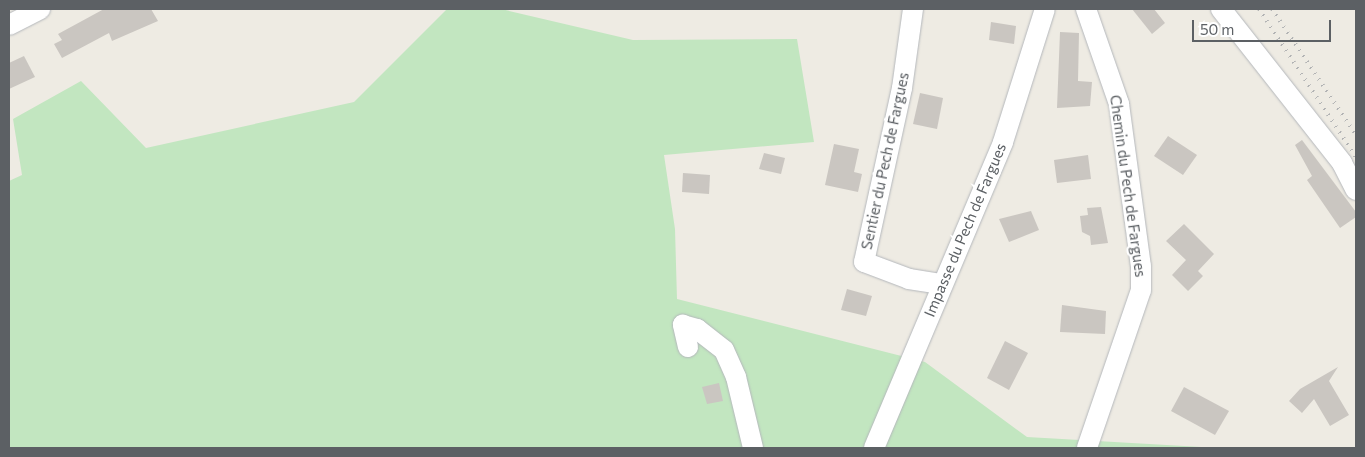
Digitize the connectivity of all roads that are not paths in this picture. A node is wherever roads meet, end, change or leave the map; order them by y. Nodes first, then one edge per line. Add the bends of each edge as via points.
1 (40, 9) edge
2 (913, 9) edge
3 (1045, 9) edge
4 (1086, 9) edge
5 (1221, 9) edge
6 (9, 25) edge
7 (1356, 190) edge
8 (942, 284) junction
9 (688, 347) dead end
10 (753, 448) edge
11 (874, 448) edge
12 (1087, 448) edge

1 - 6 street
2 - 8 street, Sentier du Pech de Fargues via 902,88 864,262 909,279
3 - 8 street, Impasse du Pech de Fargues via 1002,142
4 - 12 street, Chemin du Pech de Fargues via 1119,104 1141,266 1141,290
5 - 7 street via 1342,163
8 - 11 street, Impasse du Pech de Fargues
9 - 10 street via 684,325 697,329 724,350 736,377

